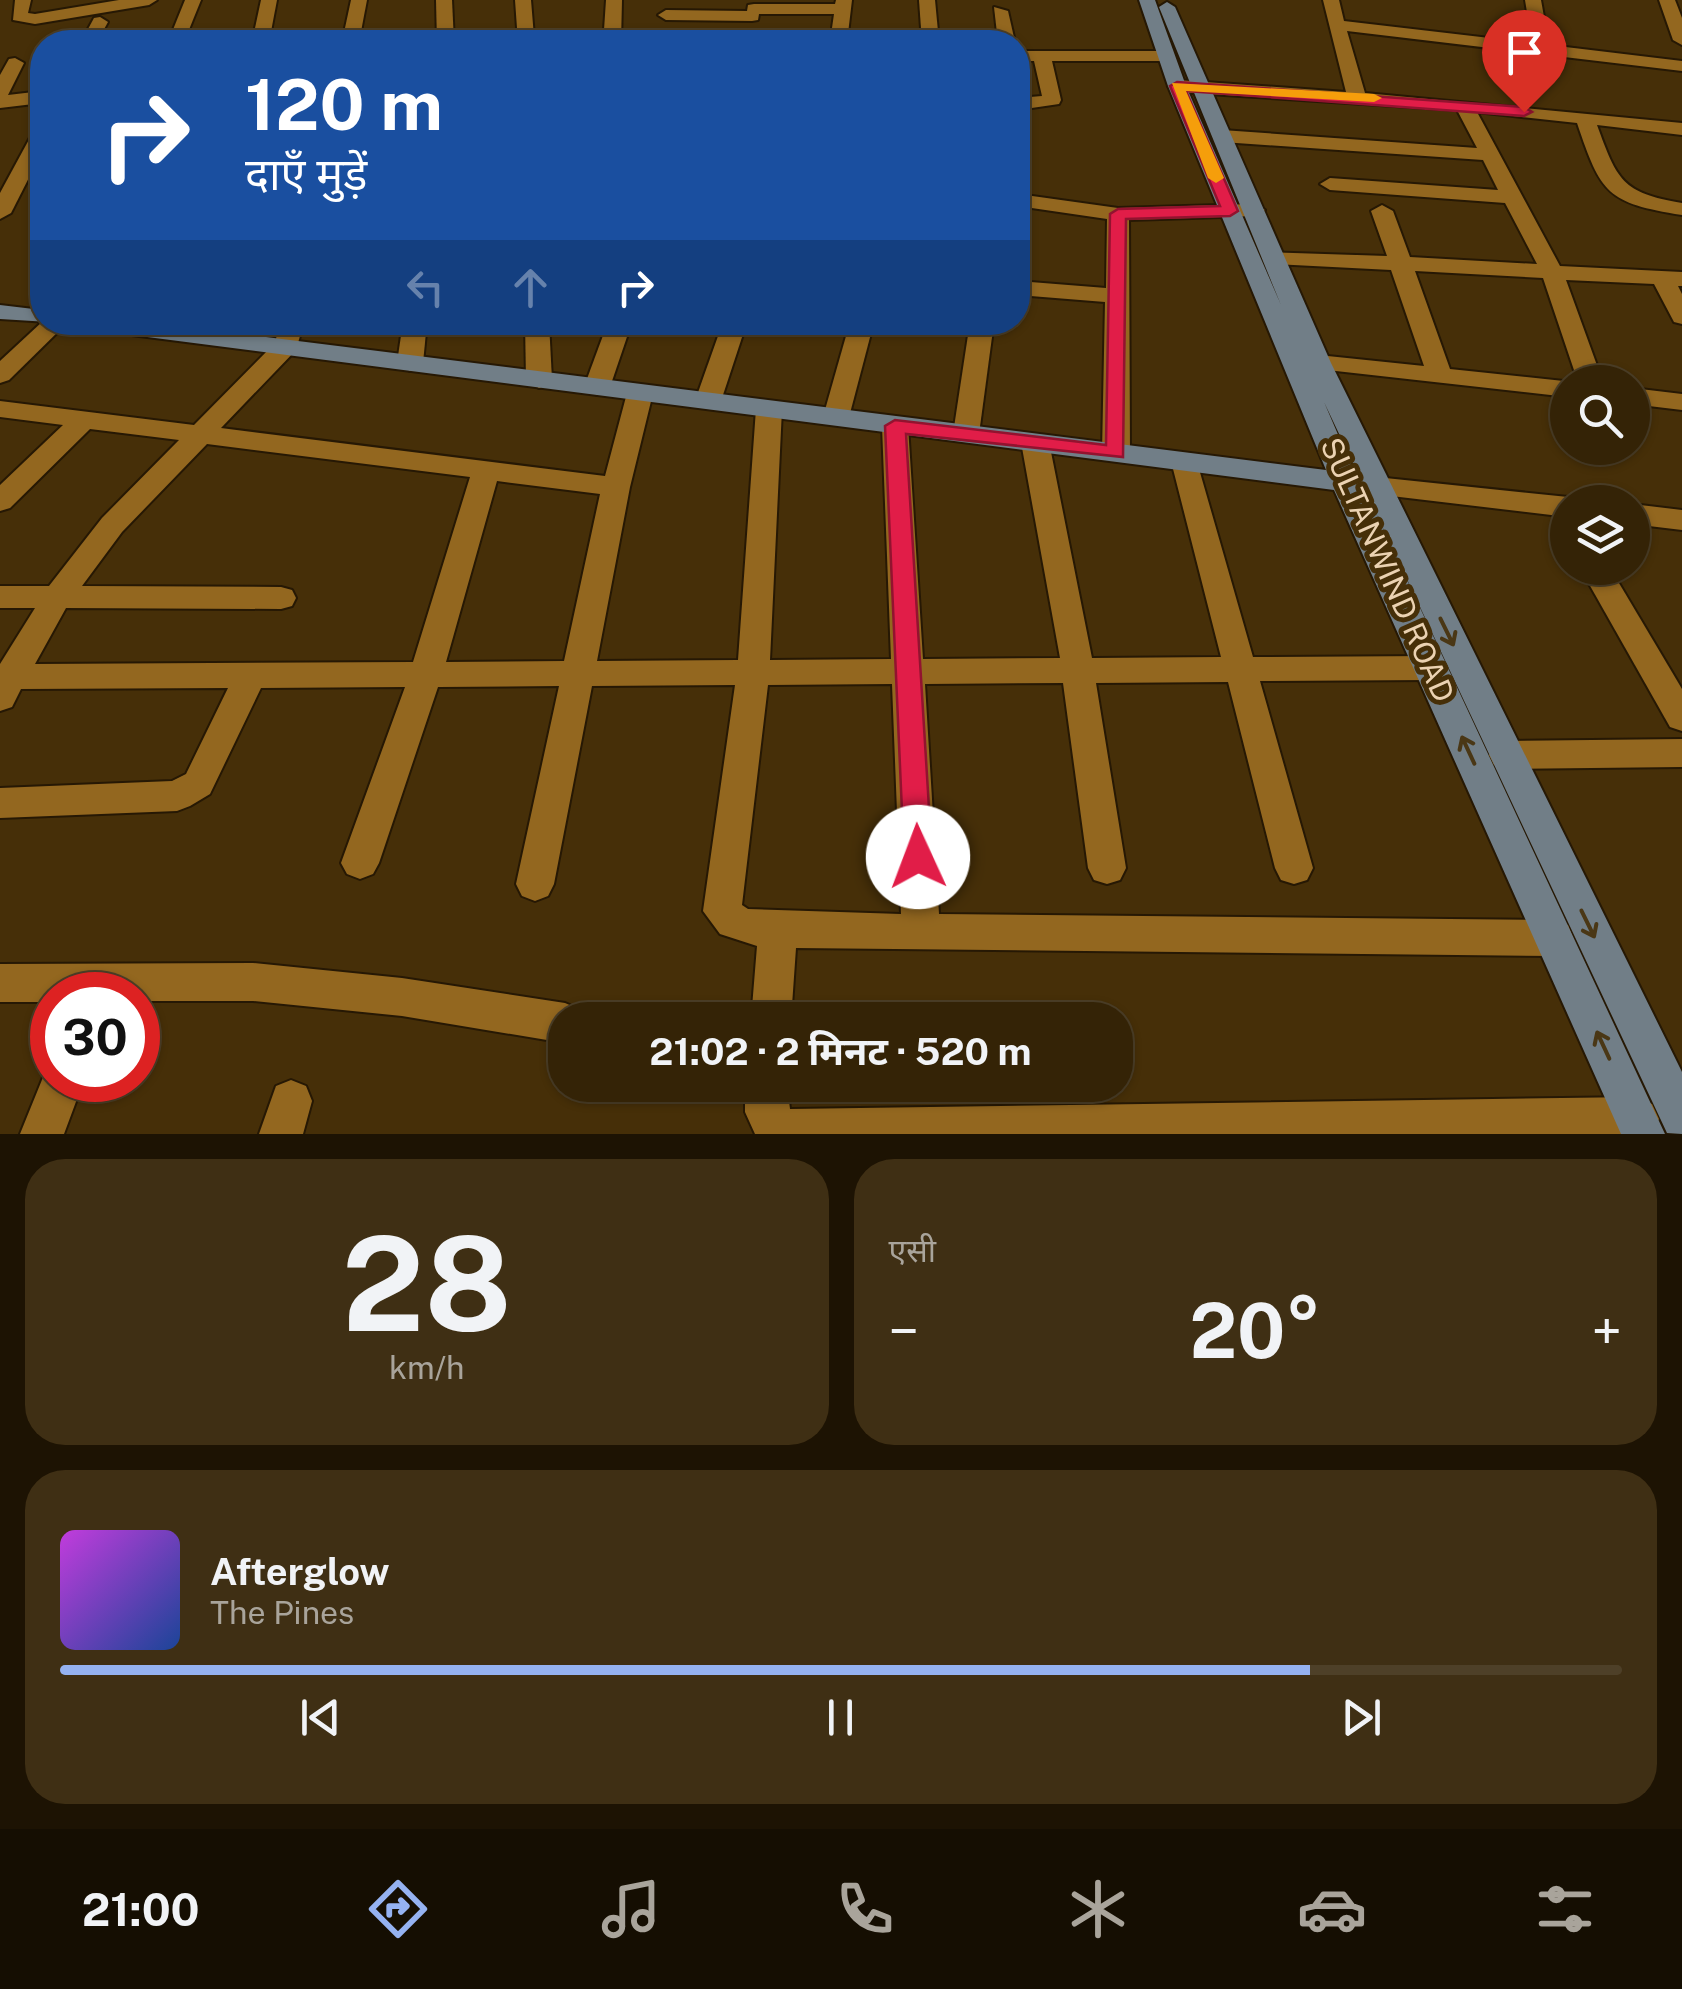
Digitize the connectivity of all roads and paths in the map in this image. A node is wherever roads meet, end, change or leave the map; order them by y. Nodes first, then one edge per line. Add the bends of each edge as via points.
1 (23, 0) edge
2 (149, 0) edge
3 (193, 0) edge
4 (269, 0) edge
5 (358, 0) edge
6 (444, 0) edge
7 (523, 0) edge
8 (614, 0) edge
9 (927, 0) edge
10 (1147, 0) edge
11 (1164, 0) edge
12 (1331, 0) edge
13 (1533, 0) edge
14 (1668, 0) edge
15 (844, 5) edge
16 (1000, 11) dead end
17 (753, 14) edge
18 (666, 15) dead end
19 (100, 22) dead end
20 (1337, 25) junction
21 (96, 30) edge
22 (181, 30) edge
23 (263, 30) edge
24 (353, 30) edge
25 (445, 30) edge
26 (525, 30) edge
27 (612, 30) edge
28 (841, 30) edge
29 (930, 30) edge
30 (1004, 30) edge
31 (1682, 40) edge
32 (1541, 47) junction
33 (1030, 56) edge
34 (1042, 56) junction
35 (1165, 56) junction
36 (15, 63) dead end
37 (1682, 66) edge
38 (1190, 86) junction
39 (0, 93) edge
40 (1357, 96) junction
41 (30, 99) edge
42 (0, 102) edge
43 (1030, 103) edge
44 (1464, 105) junction
45 (1584, 118) junction
46 (1682, 130) edge
47 (1222, 136) junction
48 (1491, 155) junction
49 (30, 157) edge
50 (1330, 184) dead end
51 (1513, 197) junction
52 (1030, 202) edge
53 (1682, 208) edge
54 (1242, 210) junction
55 (1382, 211) dead end
56 (0, 213) edge
57 (1118, 214) junction
58 (1274, 257) junction
59 (1402, 264) junction
60 (1552, 272) junction
61 (1672, 278) edge
62 (1030, 289) edge
63 (1117, 296) junction
64 (0, 312) edge
65 (30, 316) edge
66 (1682, 317) edge
67 (42, 335) edge
68 (288, 335) edge
69 (293, 335) edge
70 (413, 335) edge
71 (537, 335) edge
72 (615, 335) edge
73 (731, 335) edge
74 (858, 335) edge
75 (980, 335) edge
76 (1318, 363) junction
77 (410, 364) junction
78 (1584, 365) edge
79 (1439, 374) junction
80 (0, 375) edge
81 (539, 380) junction
82 (596, 387) junction
83 (1550, 387) edge
84 (640, 392) junction
85 (1650, 398) edge
86 (708, 401) junction
87 (1682, 402) edge
88 (0, 409) edge
89 (769, 409) junction
90 (836, 418) junction
91 (85, 419) junction
92 (895, 426) junction
93 (196, 434) junction
94 (966, 434) junction
95 (1035, 442) junction
96 (1116, 453) junction
97 (1185, 461) junction
98 (485, 473) junction
99 (1361, 484) junction
100 (616, 487) junction
101 (0, 501) edge
102 (1550, 509) edge
103 (1650, 516) edge
104 (1682, 520) edge
105 (1605, 585) edge
106 (0, 597) edge
107 (57, 597) junction
108 (281, 598) dead end
109 (1431, 668) junction
110 (1241, 669) junction
111 (1078, 670) junction
112 (910, 671) junction
113 (753, 672) junction
114 (426, 674) junction
115 (578, 674) junction
116 (251, 675) junction
117 (5, 684) edge
118 (1682, 718) edge
119 (1682, 754) edge
120 (1506, 755) junction
121 (0, 803) edge
122 (360, 862) dead end
123 (1107, 868) dead end
124 (1294, 868) dead end
125 (536, 884) dead end
126 (778, 930) junction
127 (921, 932) junction
128 (1554, 938) junction
129 (0, 983) edge
130 (30, 985) edge
131 (160, 986) edge
132 (772, 1002) edge
133 (548, 1020) edge
134 (55, 1102) edge
135 (765, 1102) edge
136 (1682, 1118) edge
137 (1640, 1126) edge
138 (42, 1134) edge

1 - 2 street via 18,10 24,19
3 - 22 street
4 - 23 street
5 - 24 street
6 - 25 street
7 - 26 street
8 - 27 street
9 - 29 street
10 - 35 main road, SULTANWIND ROAD
11 - 38 main road, SULTANWIND ROAD
12 - 20 street
13 - 32 street
14 - 31 street
15 - 17 street
15 - 28 street
16 - 30 street
17 - 18 street
19 - 21 street
20 - 32 street
20 - 40 street
32 - 37 street
33 - 34 street
34 - 35 street
34 - 43 street via 1052,100
35 - 38 main road, SULTANWIND ROAD
36 - 39 street
38 - 40 street
38 - 47 main road, SULTANWIND ROAD
38 - 54 main road, SULTANWIND ROAD
40 - 44 street
41 - 42 street
44 - 45 street
44 - 48 street
45 - 46 street
45 - 53 street via 1613,188 1632,200
47 - 48 street
47 - 54 main road, SULTANWIND ROAD
48 - 51 street
49 - 56 street
50 - 51 street
51 - 60 street
52 - 57 street
54 - 57 street
54 - 58 main road, SULTANWIND ROAD
54 - 99 main road, SULTANWIND ROAD
55 - 59 street
57 - 63 street
58 - 59 street
58 - 76 main road, SULTANWIND ROAD
59 - 60 street
59 - 79 street
60 - 61 street
60 - 78 street
61 - 66 street
62 - 63 street
63 - 96 street
64 - 65 main road
67 - 80 street
68 - 93 street
69 - 77 main road
70 - 77 street
71 - 81 street
72 - 82 street
73 - 86 street
74 - 90 street
75 - 94 street
76 - 79 street
76 - 99 main road, SULTANWIND ROAD
77 - 81 main road
79 - 83 street
81 - 82 main road
82 - 84 main road
84 - 86 main road
84 - 100 street
85 - 87 street
86 - 89 main road
88 - 91 street
89 - 90 main road
89 - 113 street
90 - 92 main road
91 - 93 street
91 - 101 street
92 - 94 main road
92 - 112 street
93 - 98 street
93 - 107 street via 112,524
94 - 95 main road
95 - 96 main road
95 - 111 street
96 - 97 main road
97 - 99 main road
97 - 110 street
98 - 100 street
98 - 114 street
99 - 102 street
99 - 109 main road, SULTANWIND ROAD
99 -> 120 main road, SULTANWIND ROAD
100 - 115 street
103 - 104 street
105 - 118 street
106 - 107 street
107 - 108 street
107 - 117 street
109 - 110 street
128 -> 109 main road, SULTANWIND ROAD
110 - 111 street
110 - 124 street
111 - 112 street
111 - 123 street
112 - 113 street
112 - 127 street
113 - 115 street
113 - 126 street via 722,911 744,928
114 - 115 street
114 - 116 street
114 - 122 street
115 - 125 street
116 - 117 street
116 - 121 street via 189,792
119 - 120 street
120 -> 136 main road, SULTANWIND ROAD
126 - 127 street
126 - 132 street
127 - 128 street
137 -> 128 main road, SULTANWIND ROAD
129 - 130 street
131 - 133 street via 253,982
134 - 138 street
135 - 137 street via 771,1124 784,1130

